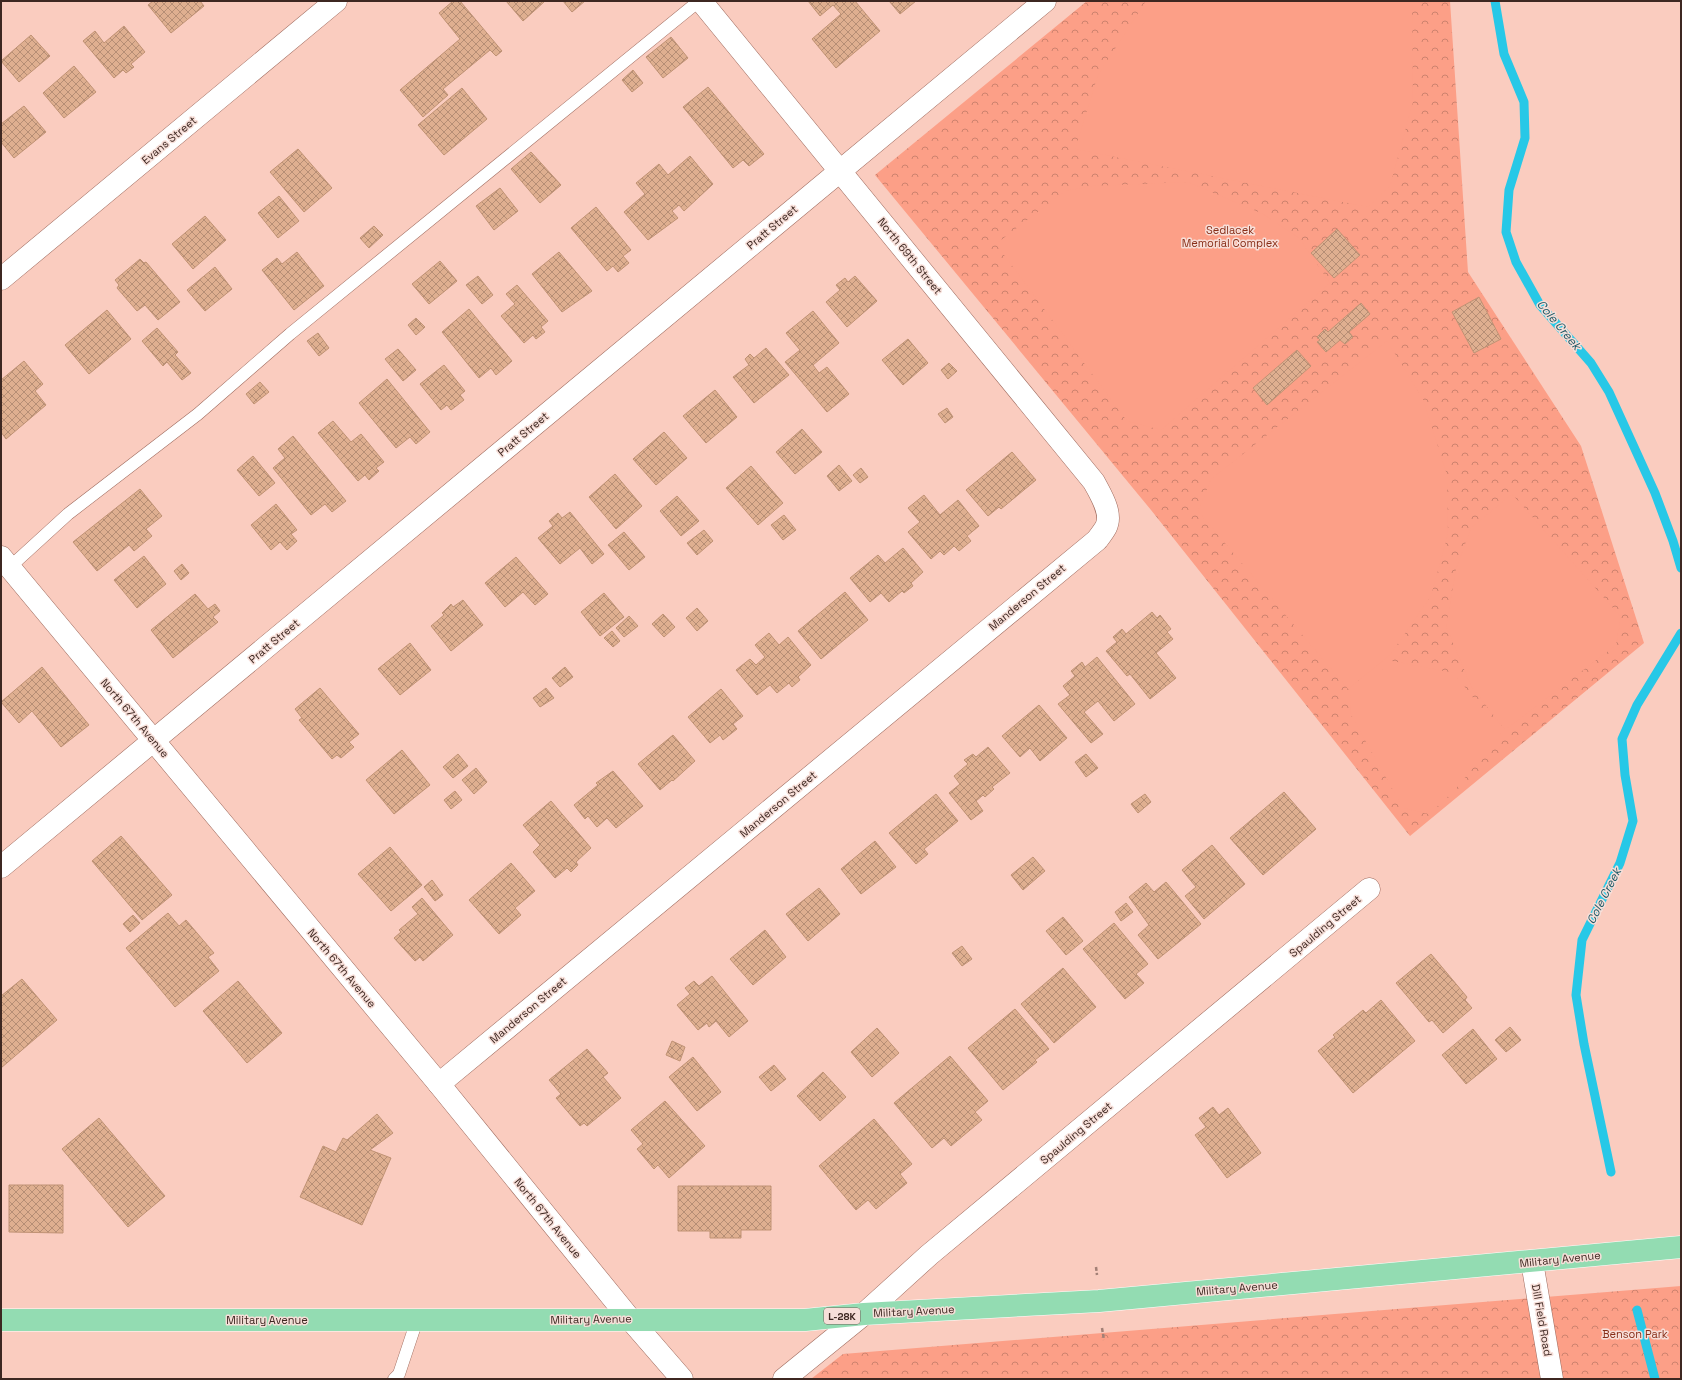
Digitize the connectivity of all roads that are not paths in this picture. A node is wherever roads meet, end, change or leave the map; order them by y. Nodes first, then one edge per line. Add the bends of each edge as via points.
1 (336, 1) edge
2 (700, 1) edge
3 (1045, 1) edge
4 (841, 170) junction
5 (1, 279) edge
6 (1108, 517) joint
7 (5, 562) edge
8 (153, 741) junction
9 (1, 867) edge
10 (1369, 889) dead end
11 (439, 1084) junction
12 (1681, 1247) edge
13 (1532, 1262) junction
14 (864, 1314) junction
15 (630, 1319) junction
16 (1, 1320) edge
17 (417, 1320) junction
18 (394, 1379) edge
19 (682, 1379) edge
20 (784, 1379) edge
21 (1552, 1379) edge

1 - 5 street, Evans Street
2 - 4 street, North 69th Street
2 - 7 lane via 290,334 198,414
3 - 4 street, Pratt Street
4 - 6 street, North 69th Street via 1094,482 1107,508
4 - 8 street, Pratt Street
6 - 11 street, Manderson Street via 1107,526 1097,540
7 - 8 street, North 67th Avenue
8 - 9 street, Pratt Street
8 - 11 street, North 67th Avenue
10 - 14 street, Spaulding Street via 929,1255
11 - 15 street, North 67th Avenue
12 - 13 main road, Military Avenue / L-28K
13 - 14 main road, Military Avenue / L-28K via 1099,1301
13 - 21 street, Dill Field Road
14 - 15 main road, Military Avenue / L-28K via 805,1320
14 - 20 street, Spaulding Street
15 - 17 main road, Military Avenue / L-28K
15 - 19 street, North 67th Avenue
16 - 17 main road, Military Avenue / L-28K
17 - 18 lane via 399,1374

